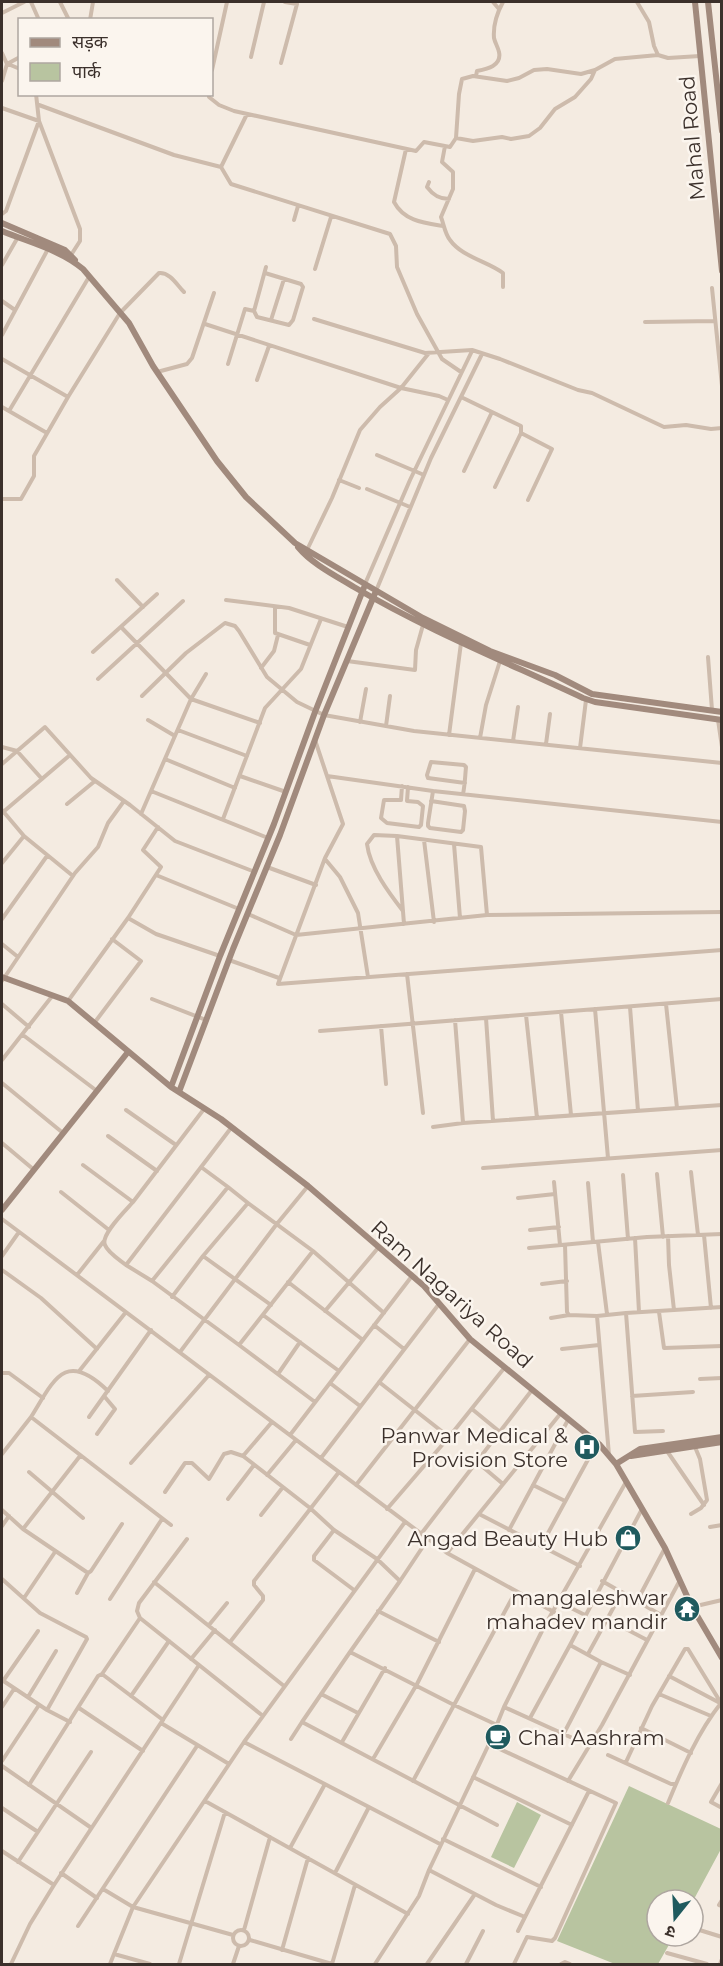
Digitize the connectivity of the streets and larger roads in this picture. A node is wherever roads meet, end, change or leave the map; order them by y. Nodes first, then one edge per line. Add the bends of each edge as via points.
1 (24, 2) edge
2 (31, 2) edge
3 (60, 2) edge
4 (93, 2) edge
5 (227, 2) edge
6 (264, 2) edge
7 (285, 2) edge
8 (493, 2) edge
9 (503, 2) edge
10 (637, 2) edge
11 (695, 2) edge
12 (708, 2) edge
13 (499, 9) junction
14 (2, 13) edge
15 (38, 18) edge
16 (68, 18) edge
17 (90, 18) edge
18 (2, 53) edge
19 (658, 55) junction
20 (701, 56) junction
21 (250, 57) dead end
22 (18, 58) edge
23 (281, 63) dead end
24 (7, 64) junction
25 (213, 65) edge
26 (18, 68) edge
27 (595, 70) junction
28 (719, 74) edge
29 (476, 76) junction
30 (2, 81) edge
31 (37, 96) edge
32 (208, 96) edge
33 (39, 105) junction
34 (2, 108) edge
35 (247, 114) junction
36 (39, 121) junction
37 (722, 131) edge
38 (456, 138) junction
39 (445, 146) junction
40 (406, 149) junction
41 (221, 167) junction
42 (429, 182) dead end
43 (449, 199) junction
44 (298, 206) junction
45 (2, 214) edge
46 (331, 217) junction
47 (294, 220) dead end
48 (2, 223) edge
49 (444, 227) junction
50 (2, 231) edge
51 (18, 237) junction
52 (48, 249) junction
53 (70, 257) junction
54 (2, 265) edge
55 (266, 267) dead end
56 (315, 269) dead end
57 (722, 271) edge
58 (265, 273) junction
59 (89, 277) junction
60 (284, 279) junction
61 (503, 286) dead end
62 (712, 288) dead end
63 (184, 292) dead end
64 (214, 293) dead end
65 (2, 301) edge
66 (15, 310) junction
67 (254, 311) junction
68 (120, 313) junction
69 (314, 319) dead end
70 (271, 320) junction
71 (715, 321) junction
72 (645, 322) dead end
73 (205, 324) junction
74 (2, 335) edge
75 (237, 335) junction
76 (269, 346) junction
77 (472, 350) junction
78 (430, 353) junction
79 (439, 353) junction
80 (482, 354) junction
81 (2, 359) edge
82 (228, 364) dead end
83 (157, 372) junction
84 (461, 372) junction
85 (31, 376) junction
86 (257, 380) dead end
87 (722, 387) edge
88 (401, 388) junction
89 (68, 397) junction
90 (461, 397) junction
91 (448, 399) junction
92 (2, 407) edge
93 (9, 411) junction
94 (492, 412) junction
95 (722, 428) edge
96 (47, 433) junction
97 (521, 434) junction
98 (377, 455) dead end
99 (415, 471) junction
100 (464, 471) dead end
101 (424, 476) junction
102 (339, 480) junction
103 (495, 487) dead end
104 (360, 488) dead end
105 (367, 489) dead end
106 (2, 499) edge
107 (528, 500) dead end
108 (401, 503) junction
109 (410, 507) junction
110 (306, 551) junction
111 (117, 580) dead end
112 (364, 588) junction
113 (157, 594) dead end
114 (375, 595) junction
115 (226, 600) dead end
116 (183, 601) dead end
117 (143, 607) junction
118 (275, 607) junction
119 (321, 620) junction
120 (423, 625) junction
121 (121, 627) junction
122 (347, 630) junction
123 (278, 635) junction
124 (358, 635) junction
125 (137, 642) junction
126 (461, 643) junction
127 (310, 645) junction
128 (93, 652) dead end
129 (708, 657) dead end
130 (346, 661) junction
131 (500, 661) junction
132 (261, 668) junction
133 (166, 672) junction
134 (206, 674) dead end
135 (98, 679) dead end
136 (366, 689) dead end
137 (282, 691) junction
138 (142, 696) dead end
139 (390, 696) dead end
140 (191, 699) junction
141 (586, 699) junction
142 (518, 707) dead end
143 (712, 711) junction
144 (315, 712) junction
145 (722, 712) edge
146 (550, 714) dead end
147 (324, 715) junction
148 (147, 720) dead end
149 (720, 720) edge
150 (360, 722) junction
151 (260, 723) junction
152 (386, 726) junction
153 (178, 730) junction
154 (449, 735) junction
155 (175, 736) junction
156 (480, 738) junction
157 (315, 740) junction
158 (513, 741) junction
159 (546, 744) junction
160 (2, 747) edge
161 (722, 747) edge
162 (580, 748) junction
163 (17, 751) junction
164 (70, 755) junction
165 (247, 756) junction
166 (165, 759) junction
167 (722, 763) edge
168 (2, 764) edge
169 (240, 776) junction
170 (327, 776) junction
171 (42, 779) junction
172 (95, 781) junction
173 (465, 783) junction
174 (402, 786) junction
175 (408, 787) junction
176 (235, 788) junction
177 (151, 790) junction
178 (433, 791) junction
179 (286, 792) junction
180 (463, 794) junction
181 (401, 800) junction
182 (124, 801) junction
183 (407, 801) junction
184 (431, 801) junction
185 (67, 804) dead end
186 (2, 812) edge
187 (141, 814) junction
188 (223, 819) junction
189 (722, 822) edge
190 (158, 827) junction
191 (24, 836) junction
192 (397, 836) junction
193 (269, 838) junction
194 (424, 840) junction
195 (454, 844) junction
196 (47, 856) junction
197 (325, 858) junction
198 (2, 863) edge
199 (267, 867) junction
200 (255, 872) junction
201 (156, 875) junction
202 (73, 876) junction
203 (316, 885) junction
204 (239, 909) junction
205 (403, 911) junction
206 (722, 912) edge
207 (247, 914) junction
208 (487, 915) junction
209 (128, 918) junction
210 (460, 918) junction
211 (2, 919) edge
212 (434, 922) junction
213 (404, 924) junction
214 (360, 928) junction
215 (296, 935) junction
216 (112, 939) junction
217 (2, 944) edge
218 (722, 950) edge
219 (220, 956) junction
220 (18, 957) junction
221 (229, 960) junction
222 (407, 974) junction
223 (368, 977) junction
224 (279, 978) junction
225 (2, 979) edge
226 (53, 995) junction
227 (153, 999) dead end
228 (722, 999) edge
229 (68, 1001) junction
230 (2, 1004) edge
231 (666, 1004) junction
232 (630, 1006) junction
233 (595, 1009) junction
234 (561, 1012) junction
235 (526, 1015) junction
236 (197, 1017) junction
237 (486, 1018) junction
238 (206, 1020) junction
239 (455, 1020) junction
240 (95, 1022) junction
241 (414, 1023) junction
242 (381, 1026) junction
243 (29, 1027) junction
244 (320, 1031) dead end
245 (23, 1035) junction
246 (128, 1052) junction
247 (2, 1060) edge
248 (2, 1083) edge
249 (387, 1084) dead end
250 (171, 1087) junction
251 (96, 1091) junction
252 (179, 1092) junction
253 (722, 1105) edge
254 (205, 1108) junction
255 (676, 1108) junction
256 (126, 1110) dead end
257 (638, 1111) junction
258 (423, 1113) dead end
259 (604, 1113) junction
260 (571, 1115) junction
261 (537, 1118) junction
262 (493, 1121) junction
263 (463, 1123) junction
264 (232, 1127) junction
265 (433, 1127) dead end
266 (63, 1132) junction
267 (108, 1136) dead end
268 (2, 1143) edge
269 (176, 1145) junction
270 (722, 1150) edge
271 (608, 1158) junction
272 (83, 1165) dead end
273 (201, 1167) junction
274 (483, 1168) dead end
275 (33, 1169) junction
276 (157, 1171) junction
277 (691, 1172) dead end
278 (657, 1174) dead end
279 (623, 1175) dead end
280 (554, 1182) dead end
281 (588, 1183) dead end
282 (308, 1186) junction
283 (228, 1187) junction
284 (61, 1192) dead end
285 (555, 1194) junction
286 (518, 1198) dead end
287 (133, 1202) junction
288 (248, 1203) junction
289 (3, 1206) edge
290 (2, 1219) edge
291 (276, 1225) junction
292 (559, 1227) junction
293 (109, 1230) junction
294 (530, 1230) dead end
295 (19, 1232) junction
296 (722, 1234) edge
297 (701, 1235) junction
298 (666, 1237) junction
299 (635, 1238) junction
300 (628, 1239) junction
301 (104, 1241) junction
302 (595, 1242) junction
303 (563, 1245) junction
304 (378, 1248) junction
305 (529, 1248) dead end
306 (313, 1251) junction
307 (2, 1256) edge
308 (203, 1256) junction
309 (126, 1265) junction
310 (2, 1270) edge
311 (77, 1275) junction
312 (412, 1276) junction
313 (234, 1280) junction
314 (152, 1281) junction
315 (567, 1281) junction
316 (288, 1282) junction
317 (348, 1282) junction
318 (542, 1284) dead end
319 (172, 1297) junction
320 (439, 1303) junction
321 (271, 1305) junction
322 (722, 1307) edge
323 (711, 1308) junction
324 (674, 1310) junction
325 (325, 1311) junction
326 (126, 1312) junction
327 (639, 1312) junction
328 (659, 1312) junction
329 (384, 1313) junction
330 (626, 1313) junction
331 (607, 1314) junction
332 (263, 1315) junction
333 (569, 1315) junction
334 (597, 1316) junction
335 (551, 1318) dead end
336 (204, 1319) junction
337 (374, 1325) junction
338 (152, 1330) junction
339 (470, 1339) junction
340 (363, 1340) junction
341 (300, 1342) junction
342 (239, 1345) junction
343 (599, 1345) junction
344 (722, 1346) edge
345 (97, 1348) junction
346 (404, 1349) junction
347 (562, 1349) dead end
348 (180, 1352) junction
349 (505, 1367) junction
350 (79, 1370) junction
351 (339, 1371) junction
352 (2, 1373) edge
353 (278, 1374) junction
354 (209, 1375) junction
355 (722, 1378) edge
356 (700, 1379) dead end
357 (330, 1382) junction
358 (379, 1382) junction
359 (532, 1389) junction
360 (108, 1391) junction
361 (693, 1392) dead end
362 (104, 1396) junction
363 (632, 1396) junction
364 (43, 1398) junction
365 (315, 1402) junction
366 (360, 1406) junction
367 (472, 1409) junction
368 (415, 1410) junction
369 (561, 1413) junction
370 (31, 1417) junction
371 (89, 1417) dead end
372 (569, 1419) junction
373 (272, 1422) junction
374 (663, 1431) dead end
375 (500, 1432) junction
376 (97, 1434) dead end
377 (290, 1435) junction
378 (449, 1437) junction
379 (722, 1437) edge
380 (296, 1440) junction
381 (722, 1442) edge
382 (597, 1443) junction
383 (695, 1446) junction
384 (667, 1451) junction
385 (2, 1454) edge
386 (609, 1455) junction
387 (80, 1456) junction
388 (243, 1456) junction
389 (628, 1456) junction
390 (321, 1458) junction
391 (477, 1462) junction
392 (131, 1463) dead end
393 (616, 1464) junction
394 (254, 1465) junction
395 (29, 1472) dead end
396 (339, 1472) junction
397 (267, 1475) junction
398 (626, 1482) junction
399 (503, 1484) junction
400 (356, 1485) junction
401 (533, 1485) junction
402 (283, 1487) junction
403 (51, 1492) junction
404 (165, 1492) dead end
405 (228, 1499) dead end
406 (566, 1501) junction
407 (704, 1505) junction
408 (310, 1508) junction
409 (643, 1508) junction
410 (387, 1509) junction
411 (2, 1510) edge
412 (479, 1514) junction
413 (691, 1514) dead end
414 (261, 1515) dead end
415 (9, 1516) junction
416 (83, 1518) dead end
417 (162, 1519) junction
418 (405, 1522) junction
419 (122, 1524) dead end
420 (722, 1525) edge
421 (2, 1526) edge
422 (171, 1526) dead end
423 (710, 1527) dead end
424 (24, 1529) junction
425 (334, 1530) junction
426 (508, 1530) junction
427 (421, 1534) junction
428 (187, 1539) dead end
429 (428, 1539) junction
430 (541, 1546) junction
431 (665, 1548) junction
432 (55, 1552) junction
433 (447, 1553) junction
434 (377, 1559) junction
435 (580, 1566) junction
436 (475, 1569) junction
437 (88, 1574) junction
438 (2, 1579) edge
439 (400, 1581) junction
440 (603, 1581) junction
441 (154, 1582) junction
442 (680, 1582) junction
443 (354, 1590) junction
444 (516, 1591) junction
445 (622, 1592) junction
446 (76, 1593) dead end
447 (24, 1598) junction
448 (110, 1599) dead end
449 (722, 1600) edge
450 (637, 1601) junction
451 (559, 1602) junction
452 (227, 1603) dead end
453 (692, 1607) junction
454 (378, 1611) junction
455 (554, 1612) junction
456 (661, 1615) junction
457 (585, 1616) junction
458 (140, 1618) junction
459 (607, 1619) junction
460 (209, 1625) junction
461 (38, 1630) dead end
462 (215, 1630) junction
463 (647, 1640) junction
464 (169, 1641) junction
465 (230, 1642) junction
466 (439, 1642) junction
467 (570, 1645) junction
468 (56, 1651) dead end
469 (350, 1652) junction
470 (588, 1654) junction
471 (722, 1658) edge
472 (191, 1659) junction
473 (601, 1662) junction
474 (199, 1665) junction
475 (385, 1668) junction
476 (102, 1674) junction
477 (630, 1675) junction
478 (669, 1677) junction
479 (2, 1681) edge
480 (417, 1684) junction
481 (284, 1686) junction
482 (14, 1689) junction
483 (321, 1694) junction
484 (659, 1694) junction
485 (131, 1696) junction
486 (28, 1697) junction
487 (721, 1703) edge
488 (39, 1705) junction
489 (454, 1705) junction
490 (2, 1707) edge
491 (504, 1707) junction
492 (79, 1708) junction
493 (47, 1710) junction
494 (358, 1713) junction
495 (263, 1716) junction
496 (711, 1716) junction
497 (530, 1718) junction
498 (70, 1722) junction
499 (162, 1722) junction
500 (302, 1722) junction
501 (498, 1725) junction
502 (641, 1728) junction
503 (563, 1735) junction
504 (291, 1739) dead end
505 (244, 1742) junction
506 (342, 1742) junction
507 (489, 1744) junction
508 (197, 1746) junction
509 (590, 1746) junction
510 (143, 1751) junction
511 (90, 1752) dead end
512 (691, 1753) junction
513 (608, 1755) dead end
514 (373, 1759) junction
515 (2, 1761) edge
516 (626, 1762) junction
517 (229, 1764) junction
518 (2, 1766) edge
519 (473, 1777) junction
520 (413, 1781) junction
521 (568, 1781) junction
522 (722, 1783) edge
523 (325, 1784) junction
524 (676, 1784) junction
525 (29, 1785) junction
526 (590, 1791) junction
527 (205, 1801) junction
528 (668, 1803) dead end
529 (57, 1804) junction
530 (459, 1806) junction
531 (369, 1807) junction
532 (2, 1808) edge
533 (722, 1808) edge
534 (225, 1812) junction
535 (497, 1825) dead end
536 (572, 1825) junction
537 (90, 1827) junction
538 (38, 1832) junction
539 (270, 1837) junction
540 (443, 1839) junction
541 (440, 1844) junction
542 (290, 1848) junction
543 (2, 1851) edge
544 (308, 1858) junction
545 (18, 1862) junction
546 (429, 1870) junction
547 (61, 1873) junction
548 (335, 1874) junction
549 (54, 1885) junction
550 (355, 1885) junction
551 (541, 1887) junction
552 (103, 1889) junction
553 (475, 1894) junction
554 (97, 1898) junction
555 (722, 1900) edge
556 (722, 1906) edge
557 (133, 1907) junction
558 (408, 1914) junction
559 (525, 1917) junction
560 (192, 1923) junction
561 (78, 1926) dead end
562 (244, 1930) junction
563 (483, 1931) dead end
564 (518, 1931) dead end
565 (705, 1932) edge
566 (233, 1935) junction
567 (722, 1937) edge
568 (250, 1940) junction
569 (239, 1946) junction
570 (282, 1950) junction
571 (667, 1953) dead end
572 (114, 1954) junction
573 (722, 1959) edge
574 (375, 1964) edge
575 (11, 1965) edge
576 (110, 1965) edge
577 (150, 1965) edge
578 (179, 1965) edge
579 (233, 1965) edge
580 (332, 1965) edge
581 (428, 1965) edge
582 (466, 1965) edge
583 (514, 1965) edge
584 (561, 1965) edge
585 (570, 1965) edge
586 (707, 1965) edge
587 (720, 1965) edge

1 - 14 street
2 - 15 street
3 - 16 street
4 - 17 street
5 - 25 street
6 - 21 street
7 - 23 street via 297,4
8 - 13 street
9 - 13 street
10 - 19 street via 649,22
11 - 20 street, Mahal Road
12 - 28 street, Mahal Road
13 - 29 street via 494,28 498,61 492,68 477,71
18 - 24 street
19 - 20 street
19 - 27 street via 615,59
20 - 57 street, Mahal Road
22 - 24 street
24 - 26 street
24 - 30 street
27 - 29 street via 581,74 541,70 507,81
27 - 38 street via 583,89 555,109 529,136 473,141
28 - 37 street, Mahal Road
29 - 38 street via 462,79
31 - 33 street
32 - 35 street via 219,105
33 - 36 street
33 - 41 street via 174,155
34 - 36 street
35 - 40 street
35 - 41 street
36 - 45 street
36 - 53 street via 80,229 80,241
38 - 39 street via 450,147
39 - 40 street via 424,142 416,152
39 - 43 street via 442,162 453,172
40 - 49 street via 394,202 410,219
41 - 44 street via 231,184
42 - 43 street via 430,192
43 - 49 street via 441,217
44 - 46 street
44 - 47 street
46 - 56 street
46 - 79 street via 390,234 396,246 397,267
48 - 53 street via 52,243
49 - 61 street via 450,241 460,249 503,273
50 - 51 street
51 - 52 street
51 - 54 street
52 - 53 street
52 - 66 street
53 - 59 street
55 - 58 street
58 - 60 street
58 - 67 street
59 - 68 street
59 - 85 street
60 - 70 street
60 - 70 street via 303,287 290,323
62 - 71 street
63 - 68 street via 169,275 159,273
64 - 73 street
65 - 66 street
66 - 74 street
67 - 70 street via 255,316
67 - 75 street via 245,309
68 - 83 street
68 - 89 street
69 - 78 street
71 - 72 street
71 - 87 street
73 - 75 street
73 - 83 street via 192,358
75 - 76 street
75 - 82 street
76 - 86 street
76 - 88 street
77 - 79 street
77 - 80 street
77 - 84 street
78 - 79 street
78 - 88 street
79 - 84 street
80 - 90 street
80 - 95 street via 592,393 664,427
81 - 85 street
83 - 110 street via 231,479
84 - 91 street
85 - 89 street
85 - 93 street
88 - 91 street
88 - 102 street via 360,430
89 - 96 street
90 - 94 street
90 - 101 street
91 - 99 street
92 - 93 street
93 - 96 street
94 - 97 street via 521,426
94 - 100 street
96 - 106 street via 34,456 34,476 21,499
97 - 103 street
97 - 107 street via 552,449
98 - 99 street
99 - 101 street
99 - 108 street
101 - 109 street
102 - 104 street
102 - 110 street
105 - 108 street
108 - 109 street
108 - 112 street
109 - 114 street
110 - 112 street
111 - 117 street
112 - 114 street
112 - 122 street
113 - 117 street
114 - 120 street
114 - 124 street
114 - 143 street via 490,651 555,675 592,694
115 - 118 street
116 - 125 street
117 - 121 street
118 - 119 street
118 - 123 street via 274,630
119 - 122 street
119 - 127 street
120 - 126 street
120 - 130 street via 415,670
121 - 125 street
121 - 128 street
122 - 124 street
122 - 144 street
123 - 127 street
123 - 132 street via 274,651
124 - 130 street
125 - 133 street
125 - 135 street
126 - 131 street
126 - 154 street
127 - 137 street via 301,669
129 - 143 street
130 - 147 street
131 - 141 street
131 - 156 street
132 - 133 street via 239,631 225,623
132 - 137 street
133 - 138 street
133 - 140 street
134 - 140 street
136 - 150 street
137 - 144 street
137 - 151 street via 265,708
139 - 152 street
140 - 151 street
140 - 153 street
141 - 149 street
141 - 162 street
142 - 158 street
143 - 145 street
144 - 147 street
144 - 179 street
146 - 159 street
147 - 150 street
147 - 157 street
148 - 155 street
149 - 161 street
150 - 152 street
151 - 165 street
152 - 154 street
153 - 155 street
153 - 165 street
154 - 156 street
155 - 166 street
156 - 158 street
157 - 170 street
157 - 199 street
158 - 159 street
159 - 162 street
160 - 163 street
162 - 167 street
163 - 164 street via 45,727
163 - 168 street
163 - 171 street
164 - 171 street
164 - 172 street
165 - 169 street
166 - 176 street
166 - 177 street
169 - 176 street
169 - 179 street
170 - 174 street
170 - 197 street via 343,824
171 - 186 street
172 - 182 street
172 - 185 street
173 - 173 street via 465,765 431,762 428,778
173 - 180 street
174 - 175 street
174 - 181 street
175 - 178 street
175 - 183 street
176 - 188 street
177 - 187 street
177 - 188 street
178 - 180 street
178 - 184 street
179 - 193 street
180 - 189 street
181 - 183 street
181 - 183 street via 384,800 381,820 419,827 423,806
182 - 187 street
182 - 202 street via 108,823 98,847
184 - 184 street via 430,828 463,830 464,807
186 - 191 street
187 - 190 street
188 - 193 street
190 - 200 street via 175,841
190 - 201 street via 143,850 161,865
191 - 196 street
191 - 198 street
192 - 194 street
192 - 205 street
192 - 205 street via 374,835 367,844 382,881
193 - 200 street
194 - 195 street
194 - 212 street
195 - 208 street via 481,847
195 - 210 street
196 - 202 street
196 - 211 street
197 - 203 street
197 - 214 street via 340,877 358,913
199 - 203 street
199 - 207 street
200 - 204 street
201 - 204 street
201 - 209 street
202 - 220 street
203 - 215 street
204 - 219 street
205 - 213 street
206 - 208 street
207 - 215 street
207 - 221 street
208 - 210 street
209 - 216 street
209 - 219 street via 156,934
210 - 212 street
212 - 213 street
213 - 214 street
214 - 215 street
214 - 223 street
215 - 224 street
216 - 229 street
216 - 240 street via 141,961
217 - 220 street
218 - 222 street
219 - 236 street
220 - 225 street
221 - 224 street
221 - 238 street
222 - 223 street
222 - 241 street
223 - 224 street via 278,984
225 - 226 street, Ram Nagariya Road
226 - 229 street, Ram Nagariya Road
226 - 243 street
227 - 236 street
228 - 231 street
229 - 240 street, Ram Nagariya Road
230 - 243 street
231 - 232 street
231 - 255 street
232 - 233 street
232 - 257 street
233 - 234 street
233 - 259 street
234 - 235 street
234 - 260 street
235 - 237 street
235 - 261 street
236 - 238 street
236 - 250 street
237 - 239 street
237 - 262 street
238 - 252 street
239 - 241 street
239 - 263 street
240 - 246 street, Ram Nagariya Road
241 - 242 street
241 - 258 street
242 - 244 street
242 - 249 street
243 - 245 street
245 - 247 street
245 - 251 street
246 - 250 street, Ram Nagariya Road
246 - 251 street
248 - 266 street
250 - 252 street, Ram Nagariya Road
251 - 266 street
252 - 254 street, Ram Nagariya Road
253 - 255 street
254 - 264 street, Ram Nagariya Road
254 - 269 street
255 - 257 street
256 - 269 street
257 - 259 street
259 - 260 street
259 - 271 street
260 - 261 street
261 - 262 street
262 - 263 street
263 - 265 street
264 - 273 street
264 - 282 street, Ram Nagariya Road
266 - 275 street
267 - 276 street
268 - 275 street
269 - 276 street
270 - 271 street
271 - 274 street
272 - 287 street
273 - 283 street
273 - 309 street
275 - 289 street
276 - 287 street
277 - 297 street
278 - 298 street
279 - 300 street
280 - 285 street
281 - 302 street
282 - 291 street
282 - 304 street, Ram Nagariya Road
283 - 288 street
283 - 314 street
284 - 293 street
285 - 286 street
285 - 292 street
287 - 293 street
288 - 291 street
288 - 308 street
290 - 295 street
291 - 306 street
291 - 313 street
292 - 294 street
292 - 303 street
293 - 301 street
295 - 307 street
295 - 311 street
296 - 297 street
297 - 298 street
297 - 323 street
298 - 299 street
298 - 324 street
299 - 300 street
299 - 327 street
300 - 302 street
301 - 309 street via 105,1247
301 - 311 street
302 - 303 street
302 - 331 street
303 - 305 street
303 - 315 street
304 - 312 street, Ram Nagariya Road
304 - 317 street
306 - 316 street
306 - 317 street
308 - 313 street
308 - 319 street
309 - 314 street
310 - 345 street via 41,1298
311 - 326 street
312 - 320 street, Ram Nagariya Road
312 - 329 street
313 - 321 street
313 - 336 street
314 - 319 street
315 - 318 street
315 - 333 street
316 - 321 street
316 - 325 street
317 - 325 street
317 - 329 street
319 - 336 street
320 - 339 street, Ram Nagariya Road
320 - 346 street
321 - 332 street
322 - 323 street
323 - 324 street
324 - 328 street
325 - 340 street
326 - 338 street
326 - 345 street
327 - 328 street
327 - 330 street
328 - 344 street via 664,1347
329 - 337 street
330 - 331 street
330 - 363 street
331 - 334 street
332 - 341 street
332 - 342 street
333 - 334 street
333 - 335 street
334 - 343 street
336 - 342 street
336 - 348 street
337 - 340 street
337 - 346 street
338 - 348 street
338 - 360 street
339 - 349 street, Ram Nagariya Road
339 - 368 street
340 - 351 street
341 - 351 street
341 - 353 street
342 - 353 street
343 - 347 street
343 - 386 street
345 - 350 street
346 - 358 street
348 - 354 street
349 - 359 street, Ram Nagariya Road
349 - 367 street
350 - 360 street
350 - 364 street via 63,1372
351 - 357 street
352 - 364 street via 9,1373
353 - 365 street
354 - 373 street
354 - 392 street
355 - 356 street
357 - 365 street
357 - 366 street
358 - 366 street
358 - 368 street
359 - 369 street, Ram Nagariya Road
359 - 375 street
360 - 362 street
361 - 363 street
362 - 371 street
362 - 376 street via 115,1409
363 - 374 street via 635,1432
364 - 370 street
365 - 377 street
366 - 390 street
367 - 375 street
367 - 378 street
368 - 378 street
368 - 400 street
369 - 372 street, Ram Nagariya Road
369 - 399 street
370 - 385 street
370 - 387 street
372 - 382 street, Ram Nagariya Road
372 - 401 street
373 - 377 street
373 - 388 street
375 - 391 street
377 - 380 street
378 - 410 street
379 - 389 street via 640,1449
380 - 390 street
380 - 397 street
381 - 383 street
382 - 386 street, Ram Nagariya Road
382 - 406 street
383 - 384 street
383 - 407 street via 707,1495
384 - 389 street
384 - 407 street
386 - 393 street, Ram Nagariya Road
387 - 403 street
387 - 417 street
388 - 394 street
388 - 404 street via 228,1451 209,1479 192,1463 185,1463
389 - 393 street
390 - 396 street
391 - 399 street
391 - 427 street
393 - 398 street, Ram Nagariya Road
394 - 397 street
394 - 405 street
395 - 403 street
396 - 400 street
396 - 408 street
397 - 402 street
398 - 409 street, Ram Nagariya Road
398 - 435 street
399 - 412 street
400 - 410 street
401 - 406 street
401 - 426 street
402 - 408 street
402 - 414 street
403 - 416 street
403 - 424 street
406 - 430 street
407 - 413 street
408 - 425 street
408 - 465 street via 254,1581 262,1600
409 - 431 street, Ram Nagariya Road
409 - 440 street
410 - 418 street
411 - 415 street
412 - 426 street
412 - 433 street
415 - 421 street
415 - 424 street
417 - 422 street
417 - 448 street
418 - 427 street
418 - 434 street
419 - 437 street
420 - 423 street
424 - 432 street
425 - 434 street
425 - 443 street via 314,1560
426 - 430 street
427 - 429 street
428 - 441 street
429 - 433 street
429 - 439 street
430 - 435 street
431 - 442 street, Ram Nagariya Road
431 - 450 street
432 - 437 street
432 - 447 street
433 - 436 street
434 - 439 street
434 - 443 street
435 - 451 street
436 - 444 street
436 - 466 street
437 - 446 street
438 - 447 street
439 - 454 street
440 - 445 street
440 - 457 street
441 - 458 street via 140,1603
441 - 460 street
442 - 453 street, Ram Nagariya Road
442 - 456 street
443 - 481 street
444 - 455 street
444 - 489 street
445 - 450 street
445 - 459 street
447 - 493 street via 40,1613 87,1640
449 - 453 street
450 - 456 street
451 - 455 street
451 - 457 street
452 - 460 street
453 - 471 street, Ram Nagariya Road
454 - 466 street
454 - 469 street
455 - 491 street
456 - 463 street
457 - 467 street
458 - 464 street
458 - 476 street
459 - 463 street
459 - 470 street
460 - 462 street
461 - 479 street
462 - 465 street
462 - 472 street
463 - 477 street
464 - 472 street
464 - 485 street
465 - 481 street
466 - 480 street
467 - 470 street
467 - 497 street
468 - 486 street
469 - 475 street
469 - 483 street
470 - 473 street
472 - 474 street
473 - 477 street
473 - 503 street
474 - 495 street
474 - 499 street
475 - 480 street
475 - 494 street
476 - 485 street
476 - 492 street
477 - 509 street
478 - 484 street
478 - 487 street
478 - 487 street via 688,1649
479 - 482 street
480 - 489 street
480 - 514 street
481 - 495 street
482 - 486 street
482 - 490 street
483 - 494 street
483 - 500 street
484 - 496 street
484 - 502 street
485 - 499 street
486 - 488 street
487 - 496 street
488 - 493 street
488 - 515 street
489 - 501 street
489 - 520 street
491 - 497 street
491 - 501 street
492 - 498 street
492 - 510 street
493 - 498 street
494 - 506 street
495 - 505 street
496 - 512 street
497 - 503 street
498 - 525 street
499 - 508 street
499 - 510 street
500 - 504 street
500 - 506 street
501 - 507 street
502 - 512 street
502 - 516 street
503 - 509 street
505 - 517 street
505 - 523 street
506 - 514 street
507 - 519 street
507 - 521 street
508 - 517 street
508 - 552 street
509 - 521 street
510 - 537 street
511 - 529 street
512 - 524 street
513 - 516 street
514 - 520 street
516 - 524 street
517 - 527 street
518 - 525 street
519 - 530 street
519 - 536 street
520 - 530 street
521 - 526 street
522 - 533 street via 711,1802
523 - 531 street
523 - 542 street
524 - 528 street
525 - 529 street
526 - 536 street
526 - 583 street via 616,1803 555,1938 552,1941 527,1937
527 - 534 street
527 - 557 street
529 - 537 street
529 - 538 street
530 - 535 street
530 - 540 street
531 - 541 street
531 - 548 street
532 - 538 street
534 - 539 street
534 - 560 street
536 - 551 street
537 - 547 street
538 - 545 street
539 - 542 street
539 - 562 street
540 - 541 street
540 - 551 street
541 - 546 street
542 - 544 street
543 - 545 street
544 - 548 street
544 - 570 street
545 - 549 street
546 - 553 street
546 - 558 street
547 - 549 street
547 - 554 street
548 - 550 street
549 - 575 street
550 - 558 street
550 - 580 street
551 - 559 street
552 - 554 street
552 - 557 street
553 - 559 street
553 - 581 street
554 - 561 street
555 - 556 street
557 - 560 street
557 - 572 street
558 - 574 street
559 - 564 street
560 - 566 street
560 - 578 street
562 - 566 street
562 - 568 street
563 - 582 street
565 - 567 street
566 - 569 street
568 - 569 street
568 - 570 street
569 - 579 street
570 - 580 street
571 - 586 street
572 - 576 street
572 - 577 street
573 - 587 street
584 - 585 street

